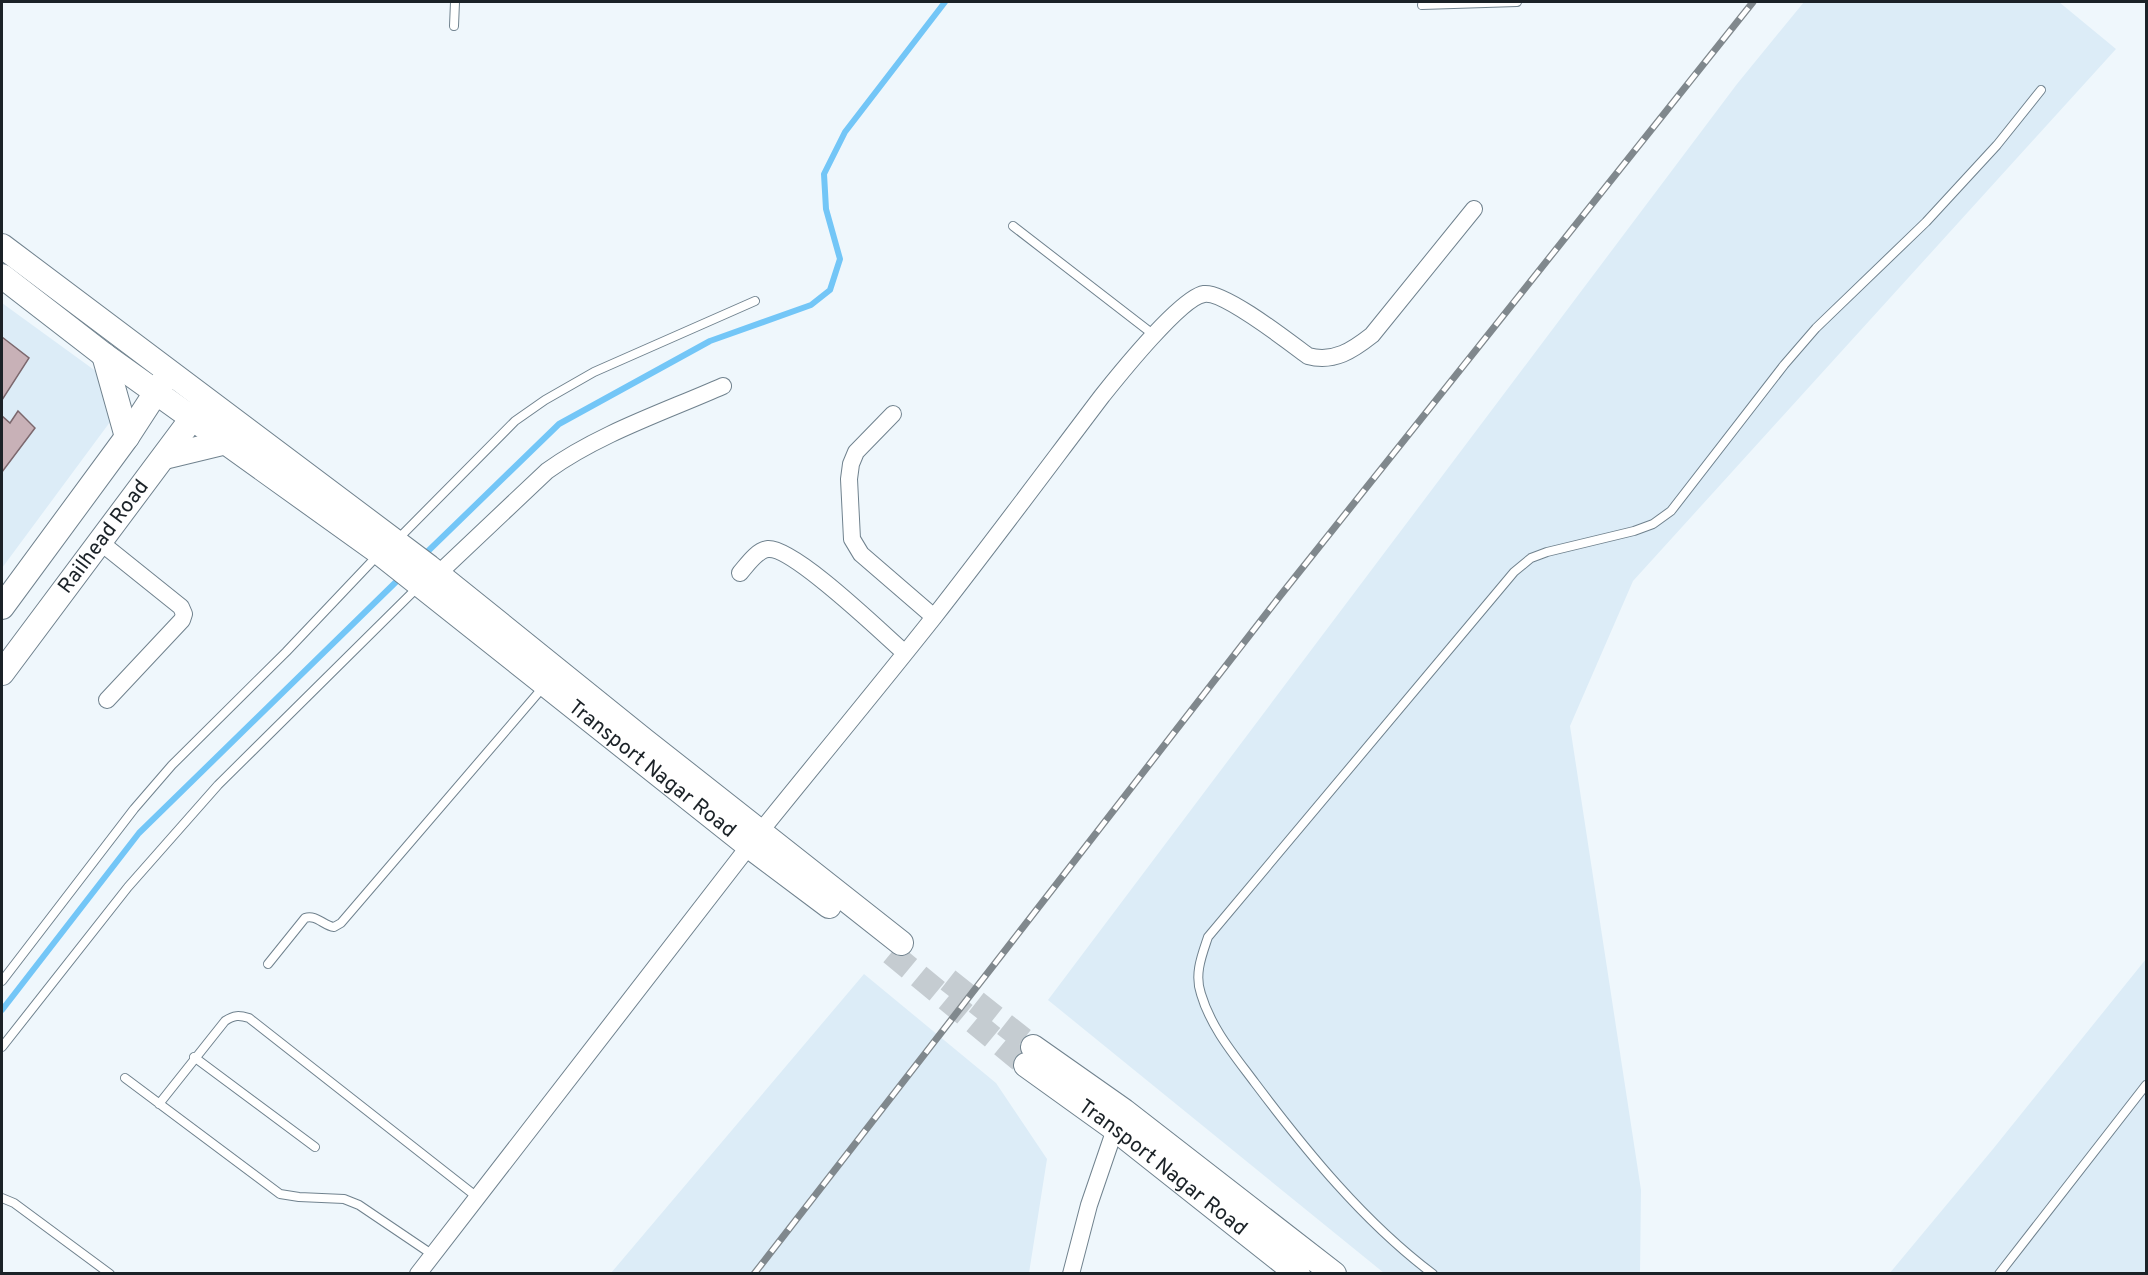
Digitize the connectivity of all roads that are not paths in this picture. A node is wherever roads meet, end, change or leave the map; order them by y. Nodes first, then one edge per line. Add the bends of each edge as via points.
1 (455, 2) edge
2 (1517, 2) edge
3 (1422, 5) dead end
4 (454, 26) dead end
5 (2041, 90) dead end
6 (1474, 209) dead end
7 (1013, 226) dead end
8 (2, 246) edge
9 (2, 276) edge
10 (755, 301) dead end
11 (1155, 335) junction
12 (104, 355) junction
13 (162, 382) junction
14 (723, 386) dead end
15 (199, 409) junction
16 (893, 414) dead end
17 (128, 437) junction
18 (226, 442) junction
19 (164, 457) junction
20 (100, 542) junction
21 (391, 550) junction
22 (740, 573) dead end
23 (426, 577) junction
24 (2, 607) edge
25 (934, 617) junction
26 (905, 653) junction
27 (2, 673) edge
28 (545, 685) junction
29 (107, 700) dead end
30 (754, 839) junction
31 (896, 948) tunnel mouth
32 (268, 964) dead end
33 (2, 981) edge
34 (2, 1047) edge
35 (1030, 1056) tunnel mouth
36 (194, 1057) junction
37 (125, 1078) dead end
38 (2146, 1085) edge
39 (159, 1104) junction
40 (1120, 1120) junction
41 (315, 1147) dead end
42 (477, 1197) junction
43 (2, 1198) edge
44 (433, 1255) junction
45 (110, 1274) edge
46 (418, 1274) edge
47 (1071, 1274) edge
48 (1298, 1274) edge
49 (1334, 1274) edge
50 (1433, 1274) edge
51 (2000, 1274) edge

1 - 4 lane
2 - 3 lane
5 - 50 lane via 1926,222 1816,328 1671,511 1634,531 1531,558 1514,572 1208,937 1198,964 1200,993 1219,1035 1287,1126 1349,1197
6 - 11 street via 1372,335 1334,358 1308,356 1213,294 1196,297 1183,306
7 - 11 lane
8 - 13 main road
9 - 12 main road
10 - 21 lane via 594,372 545,400 515,421
11 - 25 street via 1121,372
12 - 13 main road
12 - 17 main road
13 - 15 main road
13 - 17 main road, Railhead Road
14 - 23 street via 583,447 559,462
15 - 18 main road
15 - 19 main road, Railhead Road
15 - 21 main road
16 - 25 street via 856,452 851,464 852,538 861,554
17 - 24 main road, Railhead Road
18 - 19 main road
18 - 21 main road
19 - 20 main road, Railhead Road
20 - 27 main road, Railhead Road
20 - 29 street via 181,607 184,614
21 - 23 main road
21 - 33 lane via 172,765
22 - 26 street via 763,550 785,555 809,569
23 - 28 main road, Transport Nagar Road
23 - 30 main road
23 - 34 lane via 218,785 128,887
25 - 26 street
26 - 30 street
28 - 30 main road, Transport Nagar Road
28 - 32 lane via 341,923 330,927 309,916
30 - 31 main road, Transport Nagar Road
30 - 42 street
35 - 40 main road, Transport Nagar Road
36 - 39 lane
36 - 41 lane
36 - 42 lane via 225,1021 240,1015 249,1018
37 - 39 lane
38 - 51 lane
39 - 44 lane via 280,1194 344,1198
40 - 47 street via 1089,1205
40 - 48 main road, Transport Nagar Road
40 - 49 main road, Transport Nagar Road
42 - 44 street
43 - 45 lane
44 - 46 street

